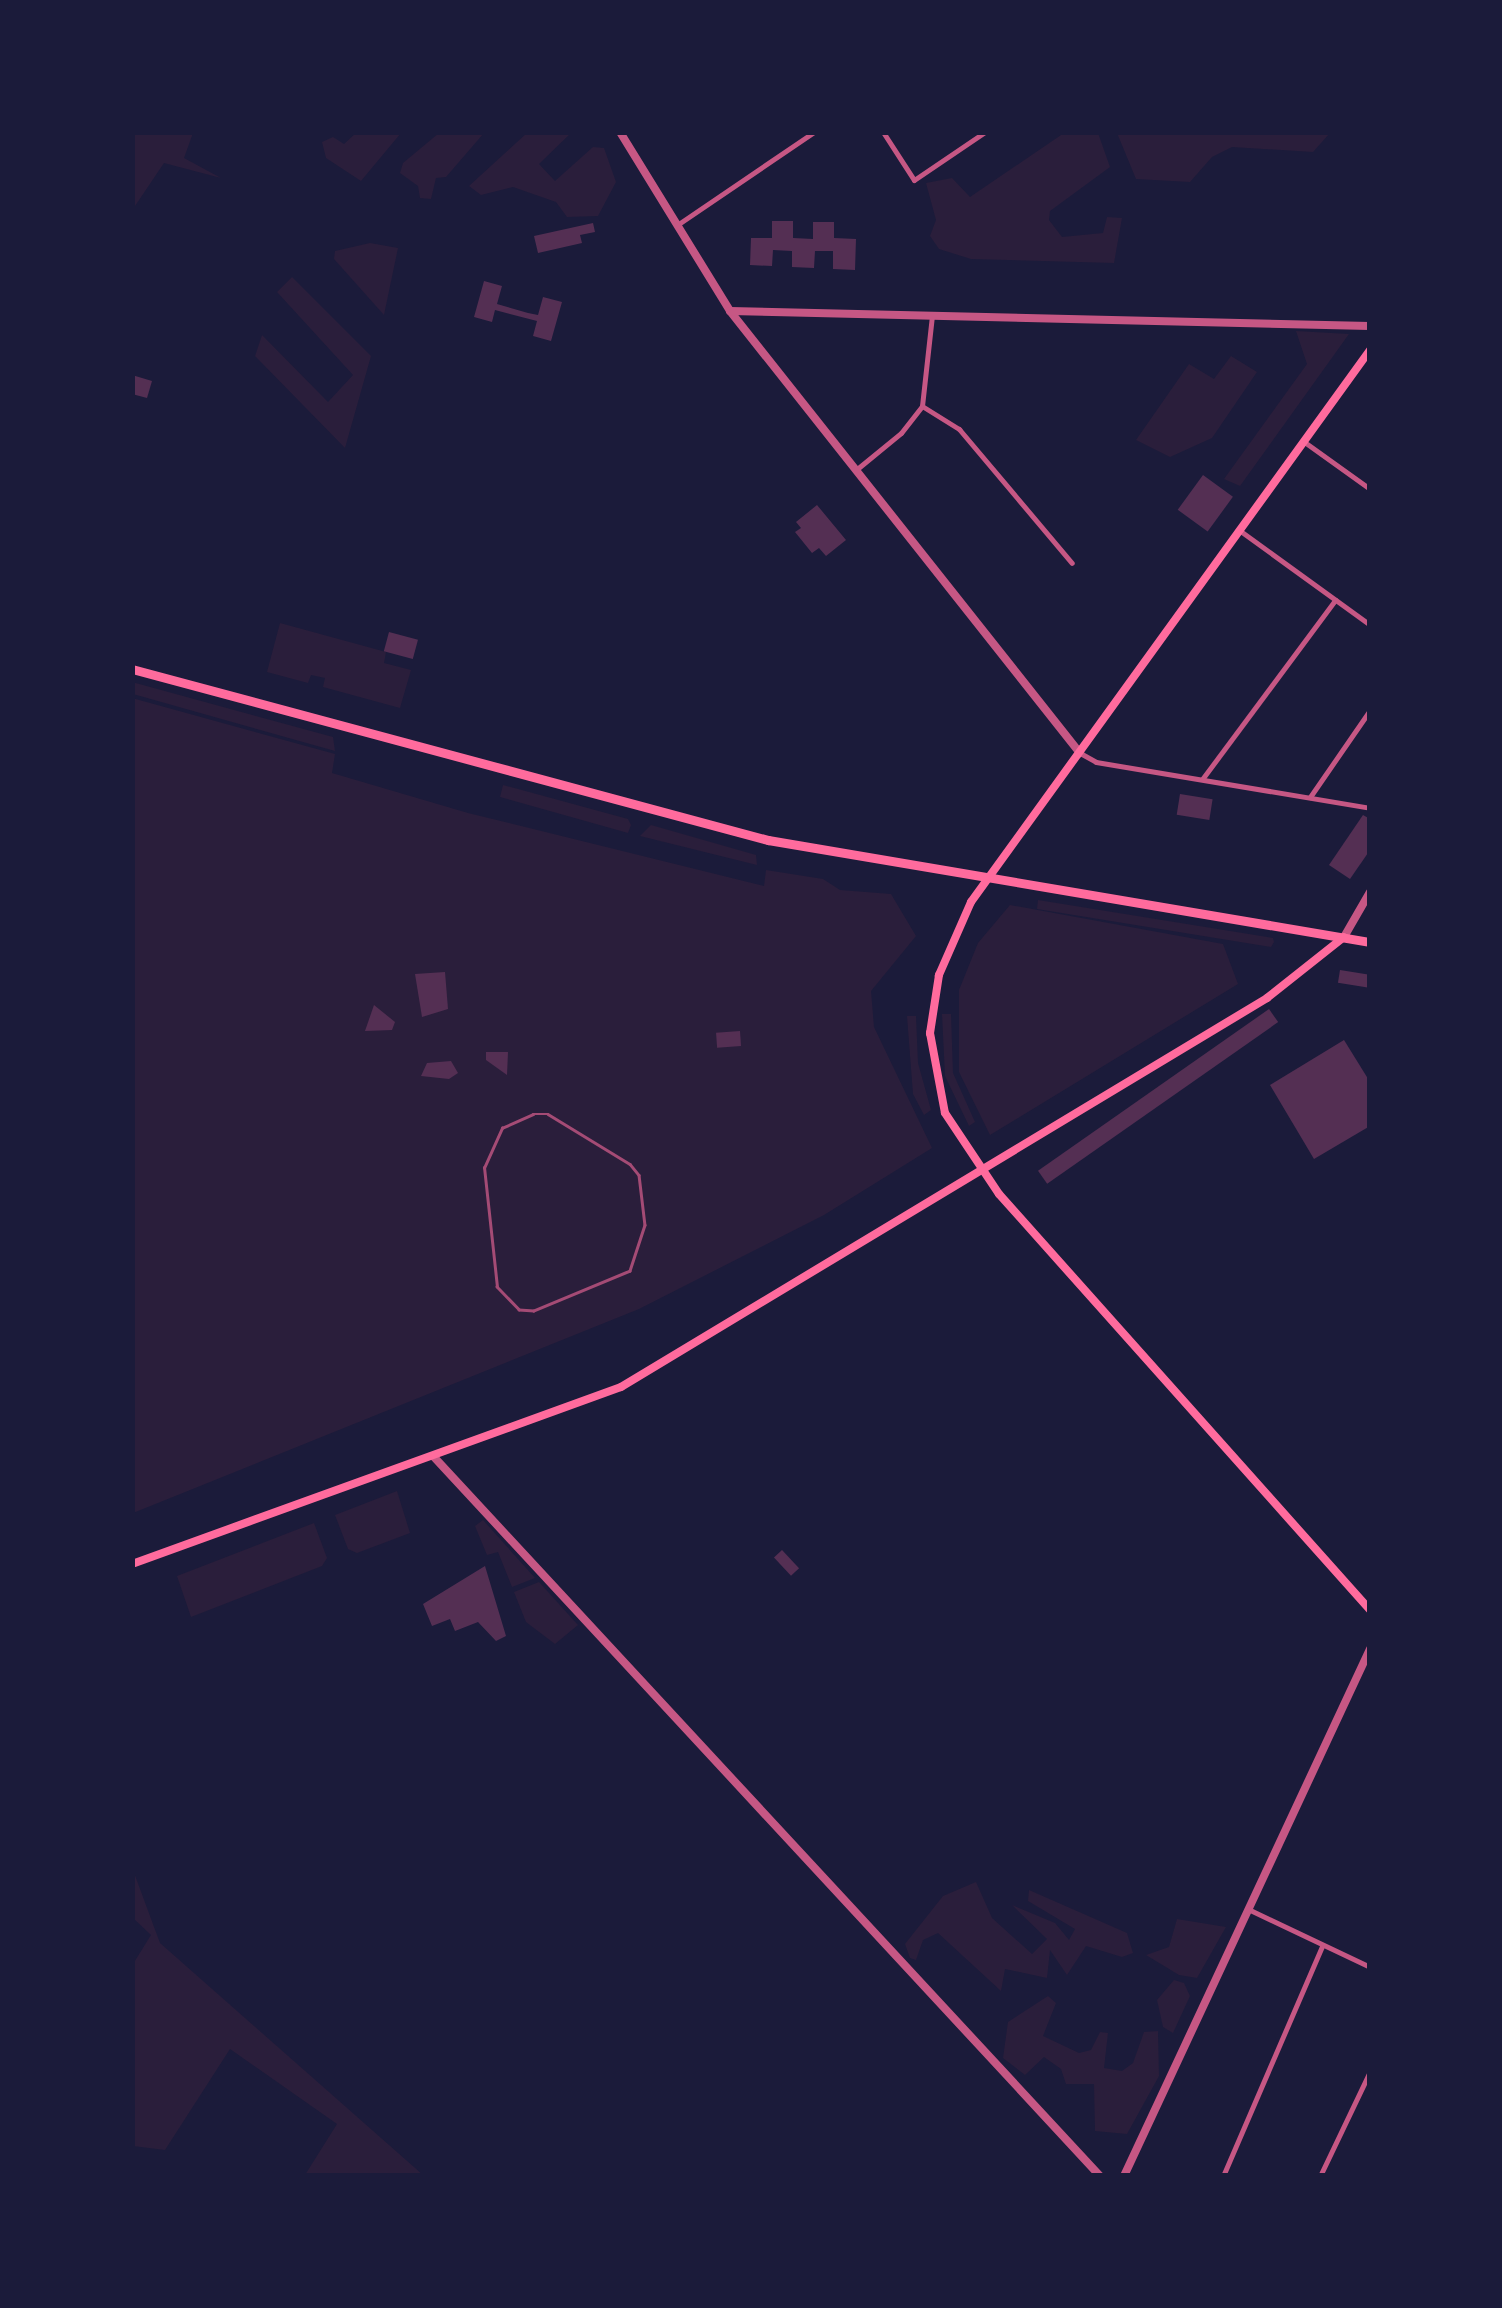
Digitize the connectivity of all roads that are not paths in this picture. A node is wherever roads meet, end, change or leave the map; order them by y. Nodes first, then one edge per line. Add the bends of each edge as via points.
1 (620, 132) edge
2 (814, 132) edge
3 (883, 132) edge
4 (985, 132) edge
5 (677, 225) junction
6 (730, 310) junction
7 (932, 316) junction
8 (1370, 326) edge
9 (1370, 350) edge
10 (922, 406) junction
11 (1303, 442) junction
12 (856, 470) junction
13 (1370, 489) edge
14 (1239, 530) junction
15 (1072, 563) dead end
16 (1336, 600) junction
17 (1370, 624) edge
18 (132, 669) edge
19 (1370, 710) edge
20 (1080, 753) junction
21 (1202, 780) junction
22 (1310, 797) junction
23 (1370, 808) edge
24 (989, 877) junction
25 (1370, 892) edge
26 (1344, 937) junction
27 (1370, 942) edge
28 (981, 1169) junction
29 (434, 1457) junction
30 (132, 1564) edge
31 (1370, 1610) edge
32 (1370, 1649) edge
33 (1247, 1909) junction
34 (1322, 1946) junction
35 (1370, 1967) edge
36 (1370, 2071) edge
37 (1100, 2176) edge
38 (1124, 2176) edge
39 (1223, 2176) edge
40 (1320, 2176) edge

1 - 5 street
2 - 5 street
3 - 4 street via 914,180
5 - 6 street
6 - 7 street
6 - 12 street
7 - 8 street
7 - 10 street
9 - 11 main road
10 - 12 street
10 - 15 street via 960,428
11 - 13 street
11 - 14 main road
12 - 20 street
14 - 16 street
14 - 20 main road
16 - 17 street
16 - 21 street
18 - 24 main road via 712,827
19 - 22 street
20 - 21 street via 1096,762
20 - 24 main road
21 - 22 street
22 - 23 street
24 - 26 main road
24 - 28 main road via 949,947 930,1033 945,1113
25 - 26 street
26 - 27 main road
26 - 28 main road via 1267,998
28 - 29 main road via 621,1387
28 - 31 main road
29 - 30 main road
29 - 37 street
32 - 33 street
33 - 34 street
33 - 38 street
34 - 35 street
34 - 39 street
36 - 40 street

